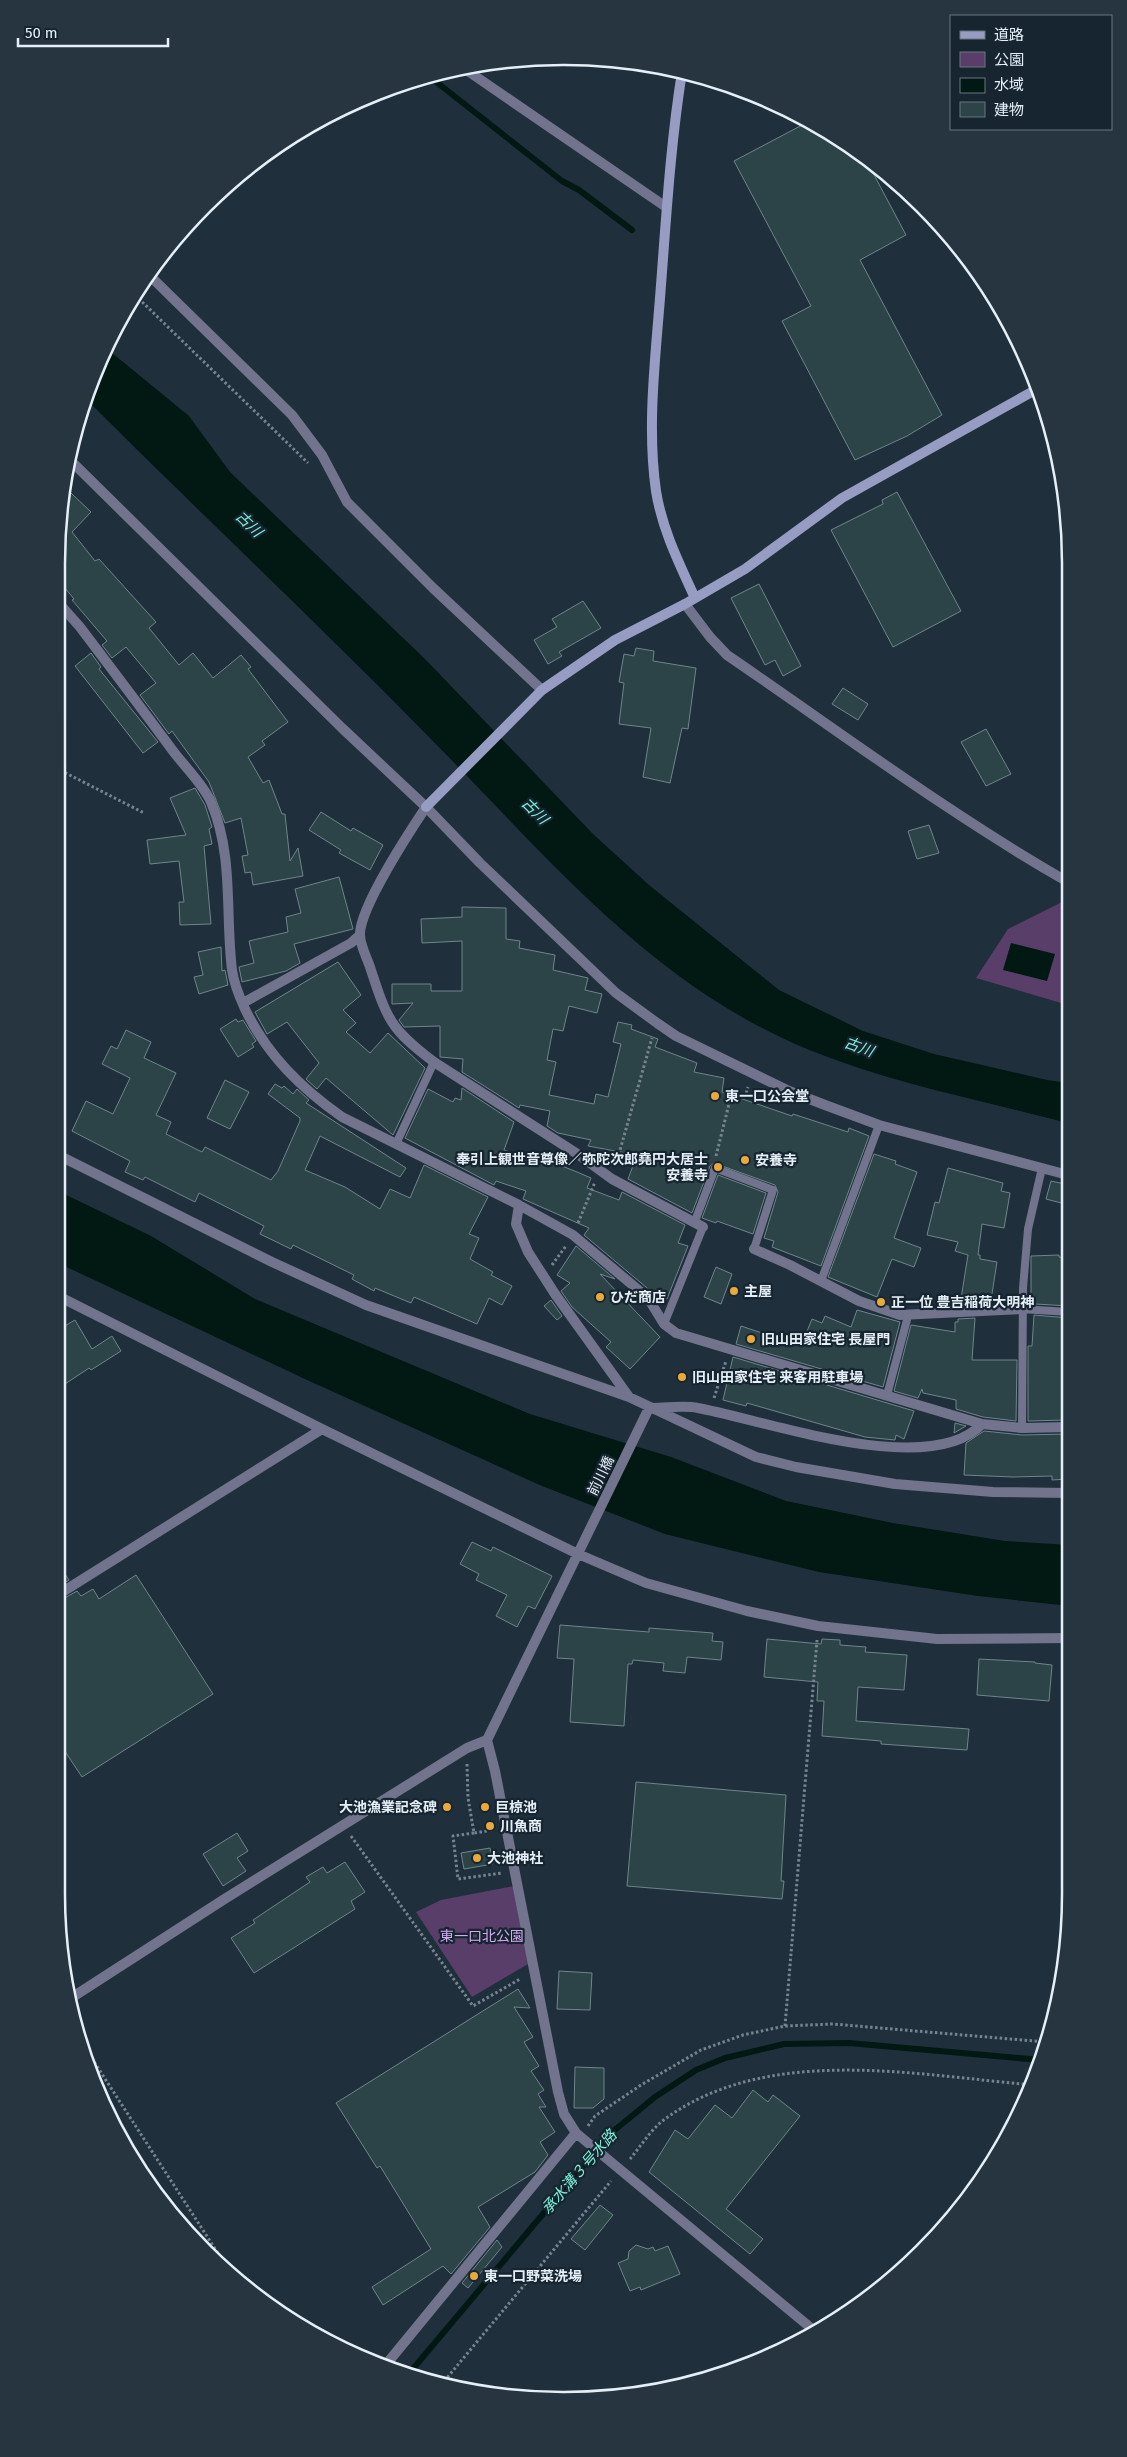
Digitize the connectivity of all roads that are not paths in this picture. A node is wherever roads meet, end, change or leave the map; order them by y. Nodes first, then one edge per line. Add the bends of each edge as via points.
1 (472, 74) edge
2 (681, 79) edge
3 (666, 207) junction
4 (154, 280) edge
5 (1032, 392) edge
6 (75, 465) edge
7 (695, 598) junction
8 (685, 604) junction
9 (65, 610) edge
10 (542, 690) junction
11 (426, 806) junction
12 (1062, 879) edge
13 (360, 935) junction
14 (243, 1003) junction
15 (434, 1062) junction
16 (879, 1125) junction
17 (396, 1144) junction
18 (65, 1158) edge
19 (1042, 1168) junction
20 (1062, 1173) edge
21 (519, 1205) junction
22 (699, 1224) junction
23 (754, 1249) joint
24 (821, 1280) junction
25 (65, 1300) edge
26 (1021, 1308) junction
27 (1062, 1311) edge
28 (908, 1316) junction
29 (664, 1324) junction
30 (887, 1395) junction
31 (629, 1397) junction
32 (649, 1408) junction
33 (982, 1424) junction
34 (1062, 1427) edge
35 (1022, 1428) junction
36 (322, 1429) junction
37 (1062, 1493) edge
38 (578, 1554) junction
39 (65, 1590) edge
40 (1062, 1638) edge
41 (487, 1740) junction
42 (76, 1995) edge
43 (580, 2136) junction
44 (811, 2326) edge
45 (389, 2360) edge

1 - 3 street
2 - 3 street
3 - 7 street via 651,449 656,493 667,536
4 - 10 street via 292,415 322,455 347,502
5 - 7 street via 842,498 745,569
6 - 11 street via 342,728
7 - 8 street
8 - 10 street via 615,640
8 - 12 street via 727,655 938,801
9 - 14 street via 210,801 224,841 232,970
10 - 11 street
11 - 13 street via 370,900
11 - 16 street via 480,863 616,993 657,1023 676,1036 789,1091
13 - 14 street via 351,944
13 - 15 street via 390,1022 412,1046
14 - 17 street via 268,1048 300,1085 342,1117
15 - 17 lane
15 - 22 street via 612,1179
16 - 19 street
16 - 24 lane
17 - 21 street
18 - 31 street via 366,1305
19 - 20 street
19 - 26 lane via 1028,1230
21 - 29 street via 573,1235 604,1259 648,1298
21 - 31 street via 516,1224 528,1252
22 - 23 lane via 715,1168 773,1190
22 - 29 lane
23 - 24 street
24 - 28 street via 860,1301
25 - 36 street
26 - 27 lane
26 - 28 street
26 - 35 lane
28 - 30 lane
29 - 30 street via 676,1333 723,1348
30 - 33 street
31 - 32 street
32 - 33 street via 696,1407 814,1436 896,1449 933,1446 973,1434
32 - 37 street via 756,1457 796,1467 895,1484 993,1492
32 - 38 street, 前川橋
33 - 35 street
34 - 35 street
36 - 38 street
36 - 39 street
38 - 40 street via 646,1583 747,1611 818,1626 937,1639
38 - 41 street, 前川橋
41 - 42 street via 467,1748
41 - 43 street via 558,2092 564,2114
43 - 44 street
43 - 45 street

